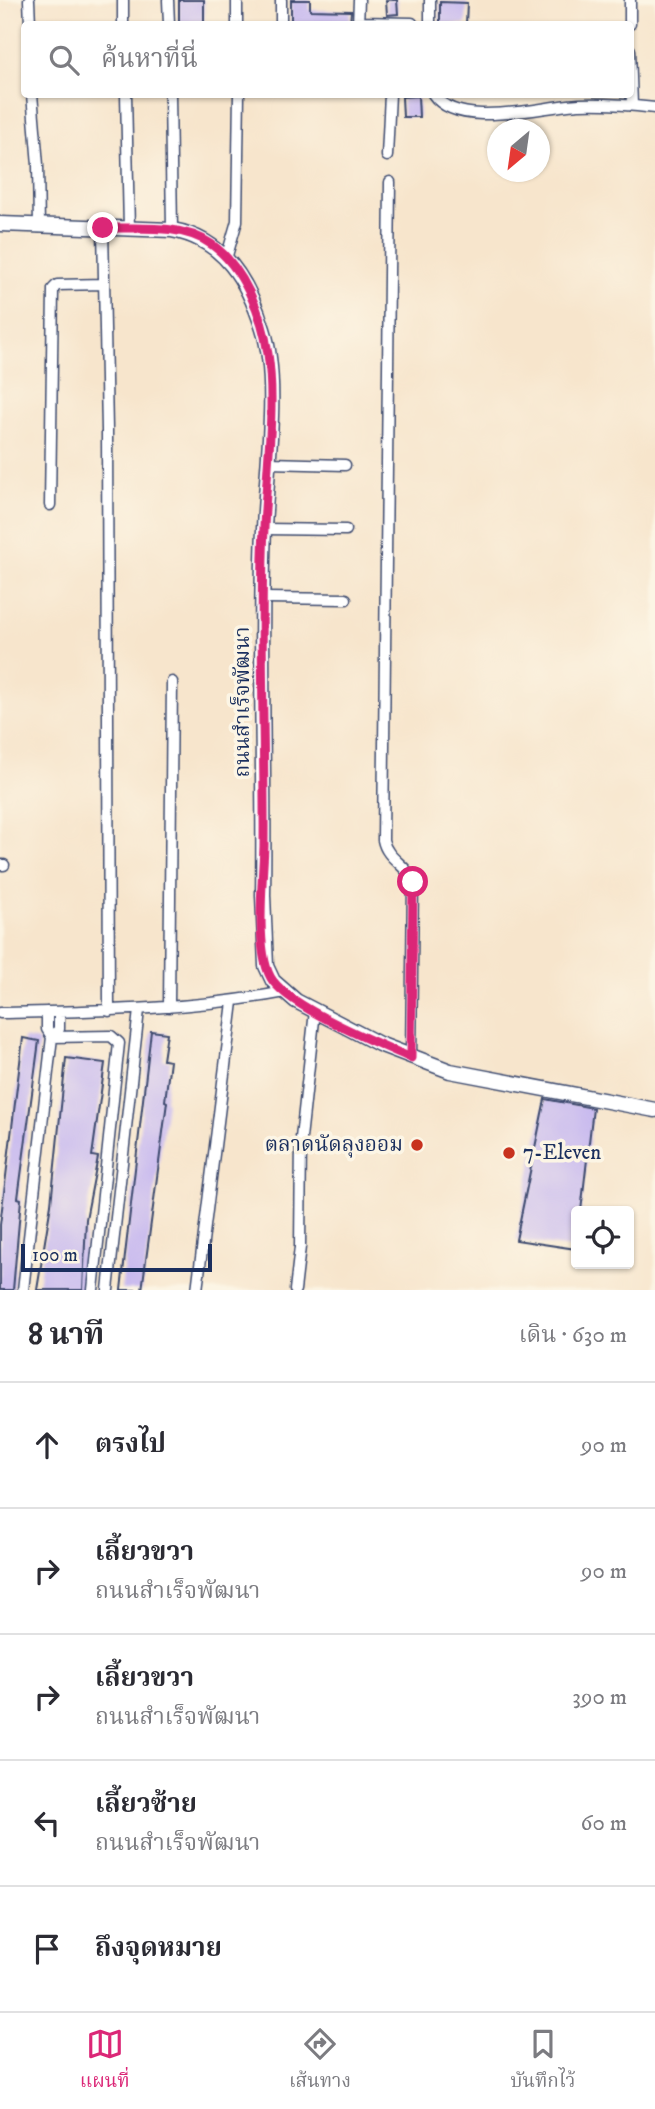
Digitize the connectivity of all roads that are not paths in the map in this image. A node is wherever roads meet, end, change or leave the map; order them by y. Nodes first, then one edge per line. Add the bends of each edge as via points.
1 (29, 0) edge
2 (123, 0) edge
3 (168, 0) edge
4 (237, 0) edge
5 (281, 0) edge
6 (359, 0) edge
7 (430, 0) edge
8 (630, 0) edge
9 (30, 21) edge
10 (123, 21) edge
11 (169, 21) edge
12 (237, 21) edge
13 (281, 21) edge
14 (358, 21) edge
15 (430, 21) edge
16 (630, 21) edge
17 (32, 98) edge
18 (126, 98) edge
19 (170, 98) edge
20 (239, 98) edge
21 (390, 98) edge
22 (437, 98) edge
23 (632, 98) edge
24 (632, 105) junction
25 (655, 108) edge
26 (387, 156) dead end
27 (390, 182) dead end
28 (0, 224) edge
29 (38, 227) junction
30 (103, 228) junction
31 (129, 229) junction
32 (172, 230) junction
33 (226, 258) junction
34 (104, 284) junction
35 (269, 463) junction
36 (345, 465) dead end
37 (50, 505) dead end
38 (264, 529) junction
39 (346, 530) dead end
40 (264, 598) junction
41 (346, 599) dead end
42 (172, 682) dead end
43 (285, 992) junction
44 (233, 1002) junction
45 (169, 1007) junction
46 (139, 1010) junction
47 (109, 1011) junction
48 (314, 1011) junction
49 (53, 1012) junction
50 (0, 1013) edge
51 (52, 1037) junction
52 (411, 1058) junction
53 (655, 1110) edge
54 (23, 1290) edge
55 (93, 1290) edge
56 (108, 1290) edge
57 (197, 1290) edge
58 (296, 1290) edge

1 - 9 street
2 - 10 street
3 - 11 street
4 - 12 street
5 - 13 street
6 - 14 street
7 - 15 street
8 - 16 street
17 - 29 street
18 - 31 street
19 - 32 street
20 - 33 street via 237,221
21 - 26 street
22 - 24 street via 446,107 470,113 579,104
23 - 24 street
24 - 25 street
27 - 52 street via 383,841 385,851 413,882
28 - 29 street, ถนนสำเร็จพัฒนา
29 - 30 street, ถนนสำเร็จพัฒนา
30 - 31 street, ถนนสำเร็จพัฒนา
30 - 34 street
31 - 32 street, ถนนสำเร็จพัฒนา
32 - 33 street, ถนนสำเร็จพัฒนา via 194,234
33 - 35 street, ถนนสำเร็จพัฒนา via 264,330 269,357
34 - 37 street via 57,285 53,289
34 - 47 street
35 - 36 street
35 - 38 street, ถนนสำเร็จพัฒนา
38 - 39 street
38 - 40 street, ถนนสำเร็จพัฒนา
40 - 41 street
40 - 43 street, ถนนสำเร็จพัฒนา via 264,951 273,981
42 - 45 street
43 - 44 street
43 - 48 street, ถนนสำเร็จพัฒนา
44 - 45 street
44 - 57 street
45 - 46 street
46 - 47 street
46 - 56 street
47 - 49 street
48 - 52 street, ถนนสำเร็จพัฒนา
48 - 58 street via 301,1138
49 - 50 street
49 - 51 street via 59,1029
51 - 54 street
51 - 55 street via 111,1036 119,1043
52 - 53 street, ถนนสำเร็จพัฒนา via 483,1079

